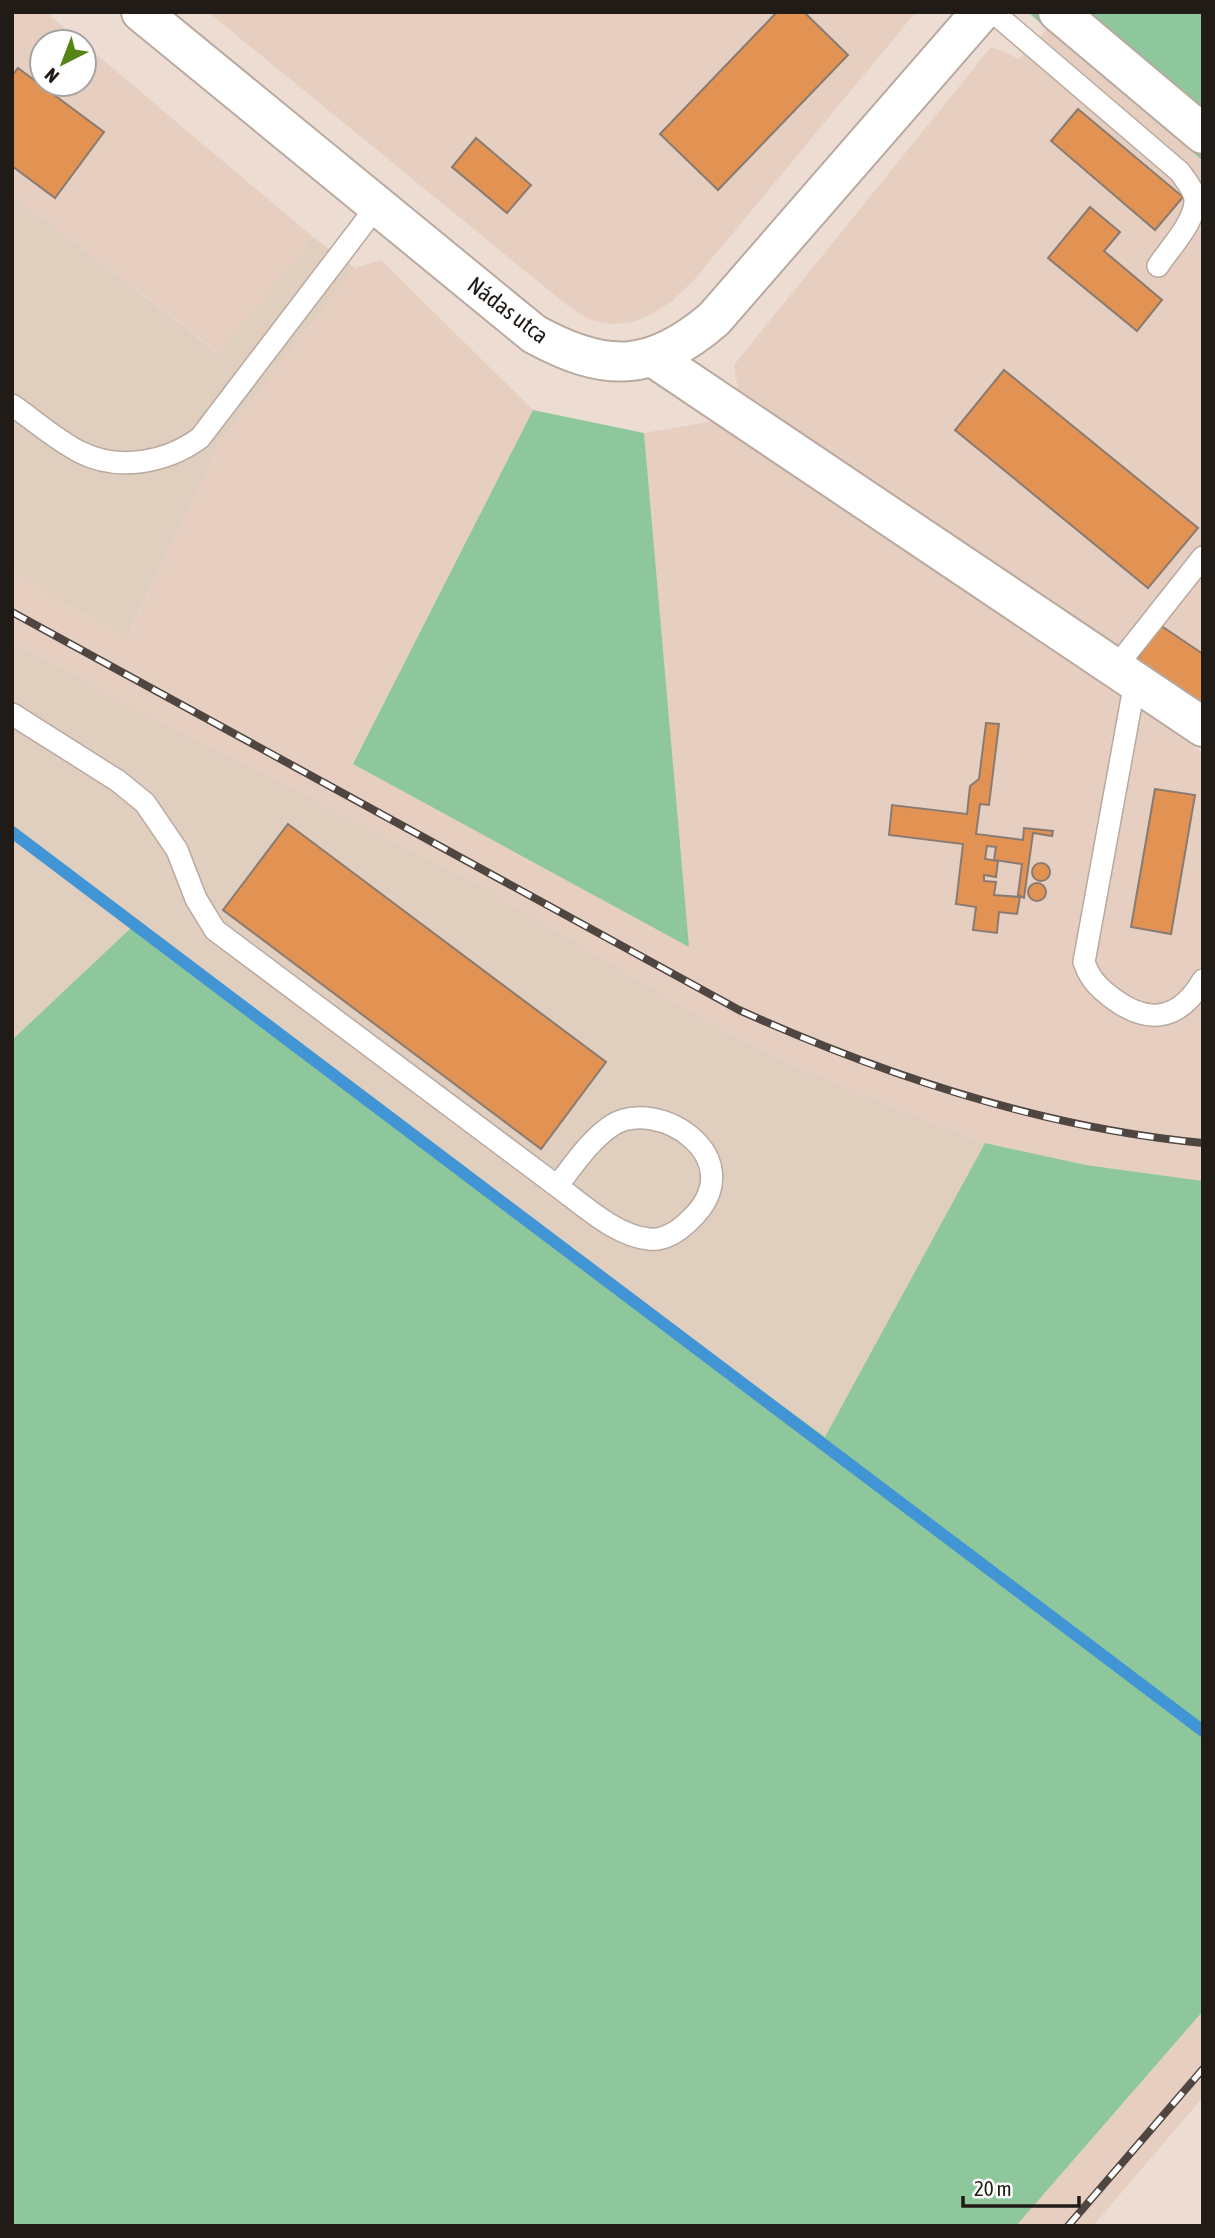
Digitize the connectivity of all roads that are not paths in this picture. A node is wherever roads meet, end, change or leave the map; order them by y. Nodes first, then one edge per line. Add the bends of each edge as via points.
1 (141, 12) edge
2 (981, 12) edge
3 (993, 12) edge
4 (1058, 12) edge
5 (1203, 134) edge
6 (377, 206) junction
7 (1158, 266) dead end
8 (654, 358) junction
9 (12, 405) edge
10 (1203, 557) edge
11 (1125, 675) junction
12 (12, 714) edge
13 (1203, 727) edge
14 (1203, 980) edge
15 (557, 1186) junction

1 - 6 street, Nádas utca
2 - 8 street, Nádas utca via 714,319
3 - 7 lane via 1180,172 1191,188 1195,202 1191,216
4 - 5 street
6 - 8 street, Nádas utca via 534,334 605,363
6 - 9 lane via 200,438 185,449 163,459 138,462 81,453
8 - 11 street
10 - 11 lane
11 - 13 street
11 - 14 lane via 1084,962 1089,977 1104,992 1130,1010 1148,1015 1176,1010
12 - 15 lane via 118,780 145,803 177,850 196,899 215,930
15 - 15 lane via 610,1224 650,1240 669,1236 700,1211 712,1193 714,1174 697,1142 681,1130 634,1119 613,1124 599,1136

